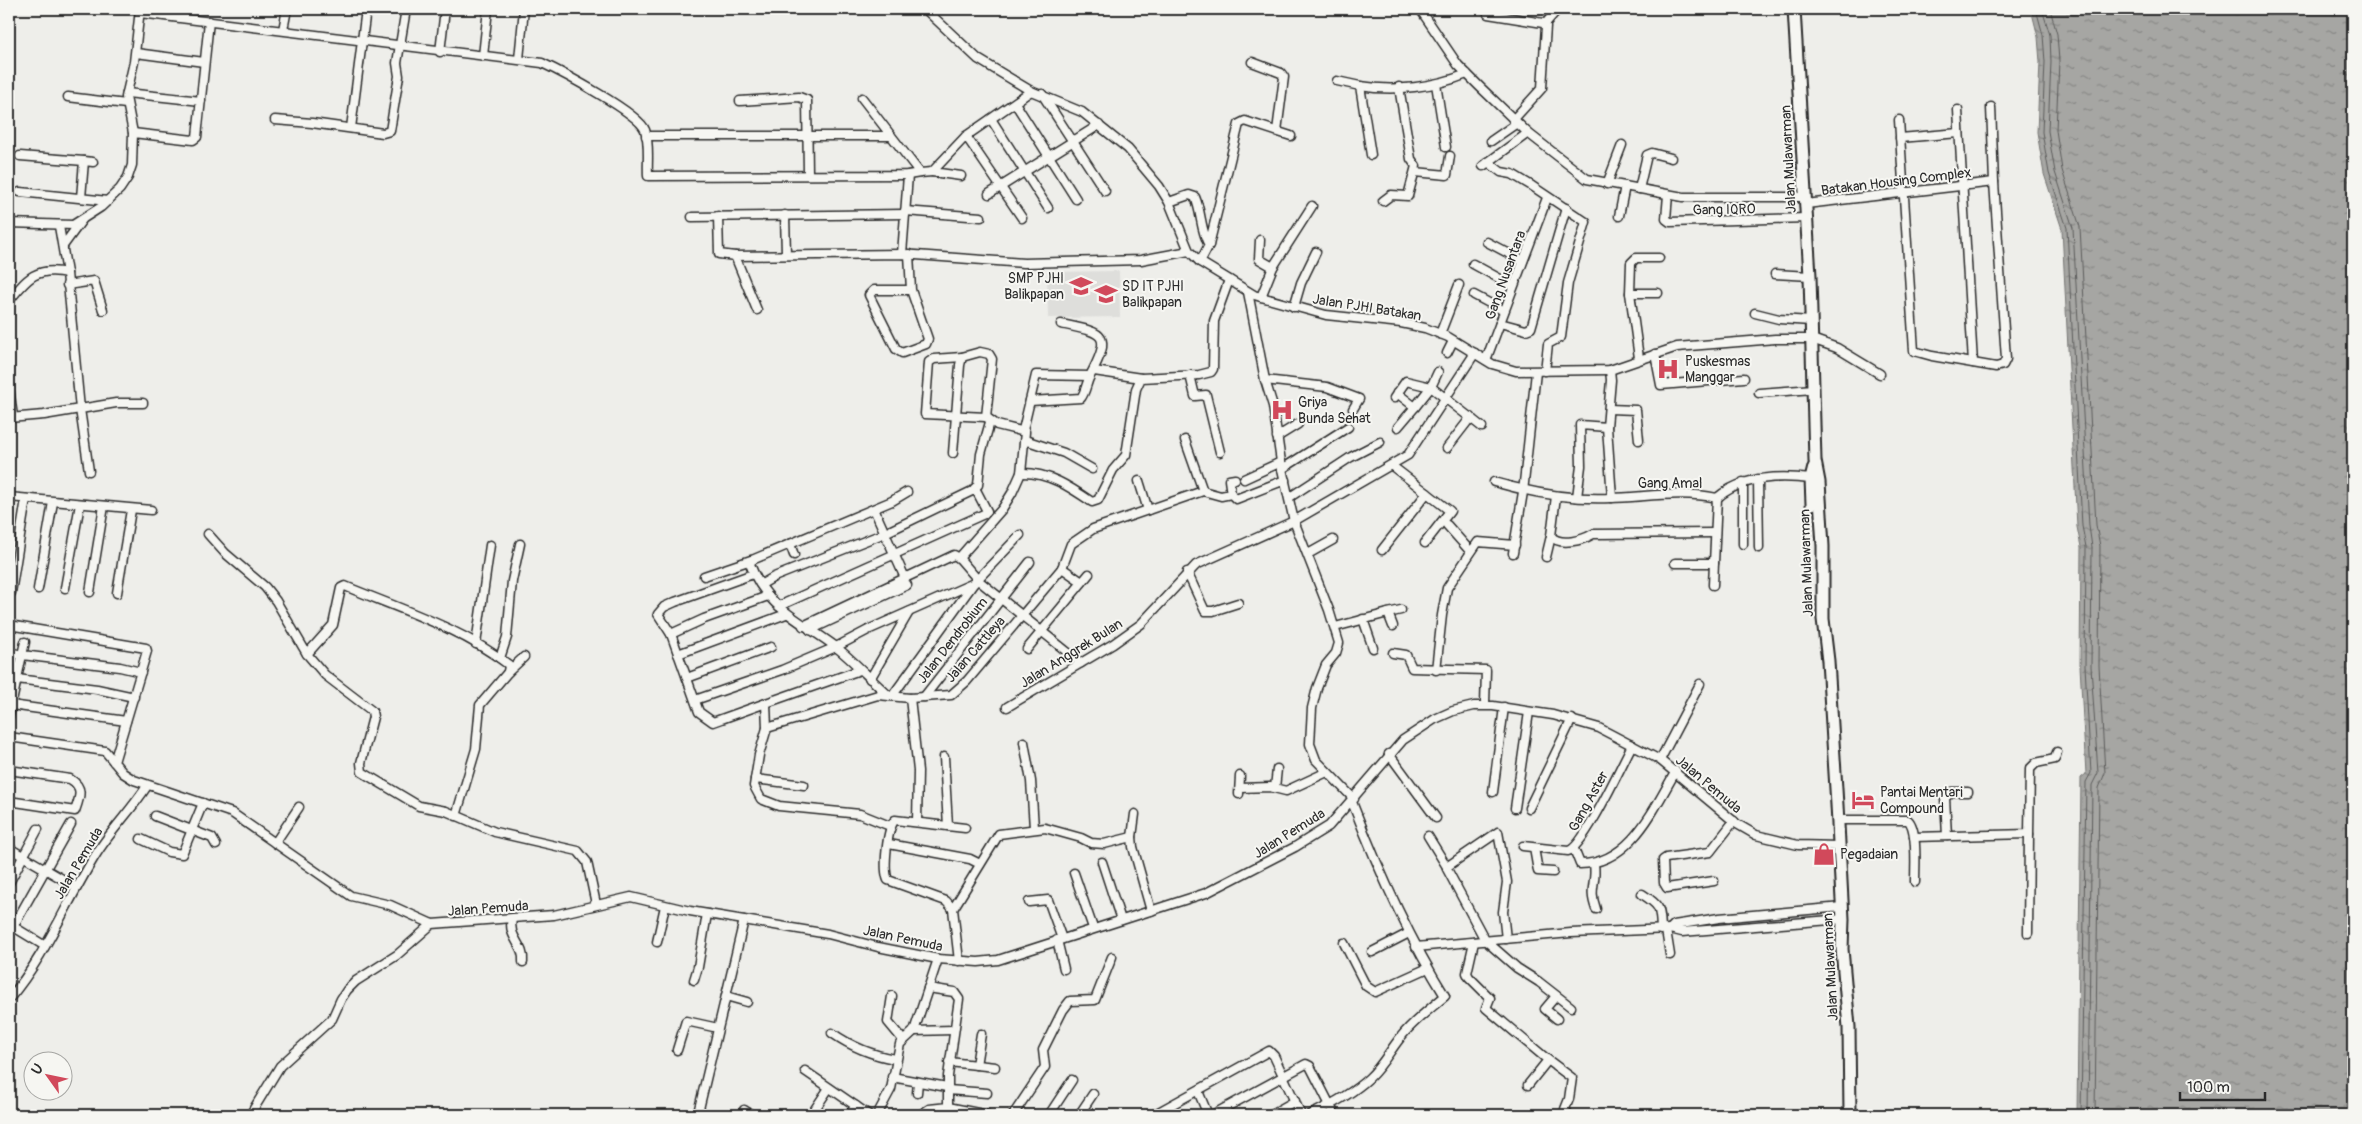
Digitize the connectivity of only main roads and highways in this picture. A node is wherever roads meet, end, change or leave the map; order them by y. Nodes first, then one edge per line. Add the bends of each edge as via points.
1 (1794, 9) edge
2 (1815, 462) junction
3 (1816, 508) junction
4 (1850, 1115) edge

1 - 2 highway, Jalan Mulawarman via 1810,276
2 - 3 highway, Jalan Mulawarman via 1819,482
2 - 3 highway via 1811,479
3 - 4 highway, Jalan Mulawarman via 1838,820

